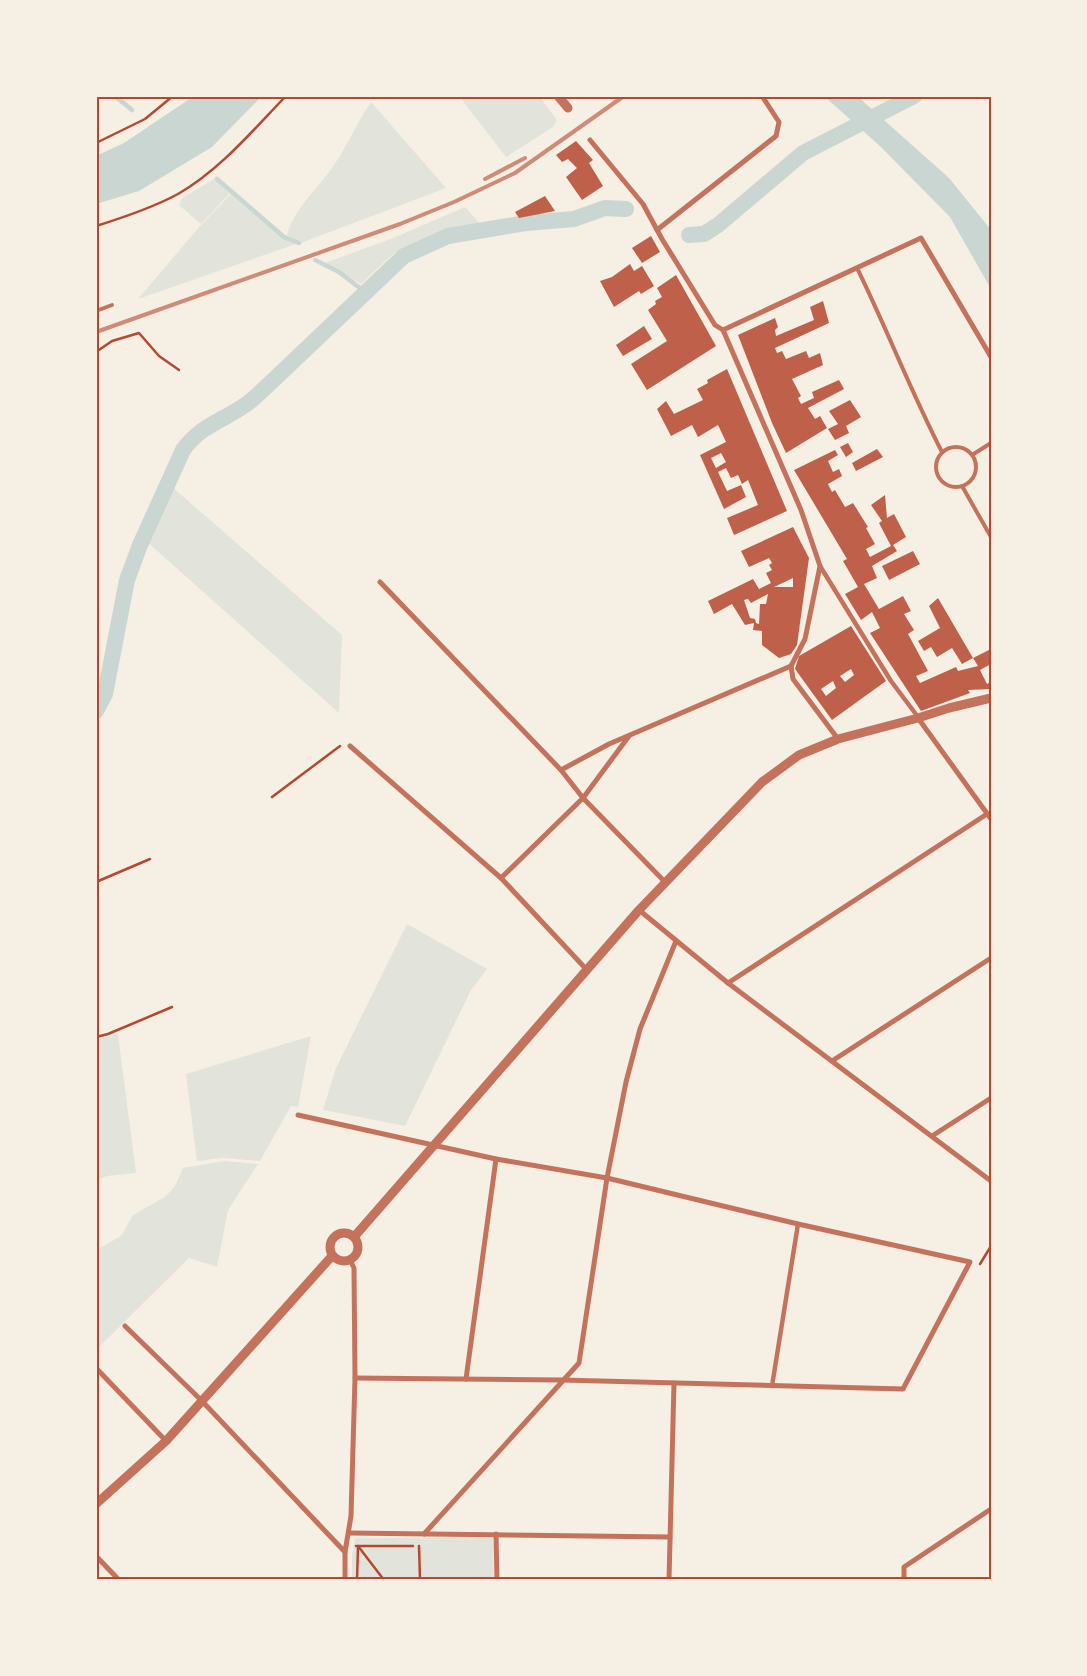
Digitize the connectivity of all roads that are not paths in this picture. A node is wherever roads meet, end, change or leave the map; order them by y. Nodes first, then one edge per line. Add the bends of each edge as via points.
1 (558, 96) edge
2 (563, 96) edge
3 (762, 96) edge
4 (567, 108) joint
5 (590, 140) dead end
6 (657, 230) junction
7 (857, 268) junction
8 (112, 305) dead end
9 (96, 311) edge
10 (723, 330) junction
11 (991, 357) edge
12 (991, 443) edge
13 (942, 452) junction
14 (972, 455) junction
15 (962, 486) junction
16 (991, 537) edge
17 (820, 566) junction
18 (380, 582) dead end
19 (791, 666) junction
20 (991, 698) edge
21 (918, 718) junction
22 (631, 735) junction
23 (838, 739) junction
24 (350, 746) road end
25 (561, 770) junction
26 (583, 798) junction
27 (987, 814) junction
28 (991, 819) edge
29 (501, 878) junction
30 (665, 882) junction
31 (639, 910) junction
32 (676, 941) junction
33 (991, 958) edge
34 (587, 970) junction
35 (728, 984) junction
36 (832, 1061) junction
37 (991, 1098) edge
38 (298, 1114) dead end
39 (932, 1136) junction
40 (434, 1145) junction
41 (496, 1159) junction
42 (607, 1178) junction
43 (991, 1181) edge
44 (798, 1224) junction
45 (354, 1237) junction
46 (332, 1256) junction
47 (350, 1260) junction
48 (125, 1326) dead end
49 (96, 1368) edge
50 (355, 1378) junction
51 (466, 1380) junction
52 (562, 1380) junction
53 (674, 1383) junction
54 (772, 1386) junction
55 (201, 1400) junction
56 (166, 1441) junction
57 (96, 1504) edge
58 (991, 1509) edge
59 (349, 1533) junction
60 (424, 1534) junction
61 (496, 1534) junction
62 (670, 1537) junction
63 (345, 1552) junction
64 (96, 1556) edge
65 (118, 1580) edge
66 (345, 1580) edge
67 (497, 1580) edge
68 (669, 1580) edge
69 (904, 1580) edge

1 - 4 street
2 - 4 street
3 - 6 street via 779,122 776,136
5 - 6 street via 643,204
6 - 10 street via 715,325
7 - 10 street
7 - 11 street via 921,238
7 - 13 lane
8 - 9 lane
10 - 17 street via 801,510
12 - 14 lane
13 - 14 lane via 954,447
13 - 15 lane via 936,464 939,477 949,486
14 - 15 lane via 975,473
15 - 16 lane
17 - 19 street via 805,639
17 - 21 street
18 - 25 street
19 - 22 street
19 - 23 street via 793,679
20 - 21 street
21 - 23 street
21 - 27 street
22 - 25 street
22 - 26 street
23 - 30 street via 800,756 762,782
24 - 29 street
25 - 26 street
26 - 29 street
26 - 30 street
27 - 28 street
27 - 35 street
29 - 34 street
30 - 31 street
31 - 32 street
31 - 34 street
32 - 35 street
32 - 42 street via 640,1029
33 - 36 street
34 - 40 street
35 - 36 street
36 - 39 street
37 - 39 street
38 - 40 street
39 - 43 street
40 - 41 street
40 - 45 street
41 - 42 street
41 - 51 street
42 - 44 street
42 - 52 street via 579,1363
44 - 54 street
44 - 54 street via 970,1262 903,1389
45 - 46 street via 341,1233 333,1238 329,1247
45 - 47 street via 358,1249
46 - 47 street via 341,1262
46 - 55 street
47 - 50 street via 354,1268
48 - 55 street
49 - 56 street
50 - 51 street
50 - 59 street
51 - 52 street
52 - 53 street
52 - 60 street
53 - 54 street
53 - 62 street
55 - 56 street
55 - 63 street
56 - 57 street
58 - 69 street via 904,1567
59 - 60 street
59 - 63 street
60 - 61 street
61 - 62 street
61 - 67 street
62 - 68 street
63 - 66 street
64 - 65 street

